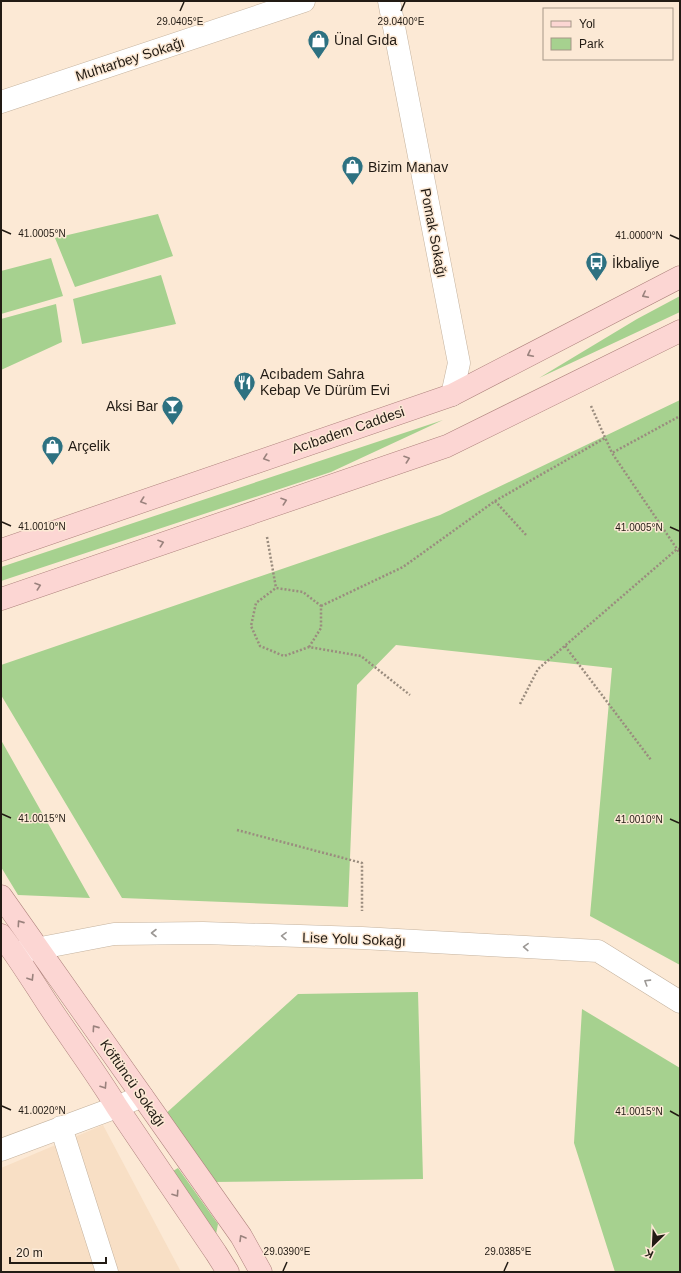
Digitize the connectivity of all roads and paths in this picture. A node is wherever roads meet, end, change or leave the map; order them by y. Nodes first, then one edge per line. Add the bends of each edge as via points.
1 (304, 1) edge
2 (389, 1) edge
3 (1, 102) edge
4 (680, 277) edge
5 (680, 331) edge
6 (579, 381) junction
7 (452, 395) junction
8 (680, 416) edge
9 (606, 438) junction
10 (612, 453) junction
11 (495, 501) junction
12 (261, 508) junction
13 (527, 536) dead end
14 (678, 549) edge
15 (1, 550) edge
16 (680, 554) edge
17 (276, 588) junction
18 (1, 599) edge
19 (321, 606) junction
20 (309, 646) junction
21 (565, 646) junction
22 (410, 695) dead end
23 (520, 704) dead end
24 (651, 760) dead end
25 (237, 830) dead end
26 (1, 896) edge
27 (362, 918) dead end
28 (1, 935) edge
29 (38, 948) junction
30 (14, 953) junction
31 (680, 1002) edge
32 (142, 1096) junction
33 (117, 1107) junction
34 (61, 1127) junction
35 (1, 1150) edge
36 (107, 1272) edge
37 (228, 1272) edge
38 (262, 1272) edge

1 - 3 street, Muhtarbey Sokağı
2 - 7 street, Pomak Sokağı via 459,363
4 -> 7 main road, Acıbadem Caddesi
5 - 6 main road
6 - 9 path
12 -> 6 main road via 447,446
7 -> 15 main road, Acıbadem Caddesi
8 - 10 path
9 - 10 path
9 - 11 path
10 - 14 path
11 - 13 path
11 - 19 path via 403,567
12 - 17 path
18 -> 12 main road
14 - 16 path
14 - 21 path
17 - 19 path via 303,592
17 - 20 path via 256,603 251,626 260,646 284,656
19 - 20 path via 322,628
20 - 22 path via 361,656
21 - 23 path via 538,670
21 - 24 path
25 - 27 path via 362,863
29 -> 26 main road, Köftüncü Sokağı
28 - 30 main road, Köftüncü Sokağı
29 - 30 street, Lise Yolu Sokağı
31 -> 29 street, Lise Yolu Sokağı via 598,951 362,938 203,933 114,934
32 -> 29 main road, Köftüncü Sokağı
30 -> 33 main road, Köftüncü Sokağı
32 - 33 street
38 -> 32 main road, Köftüncü Sokağı via 241,1236
33 - 34 street
33 -> 37 main road, Köftüncü Sokağı
34 - 35 street
34 - 36 street

